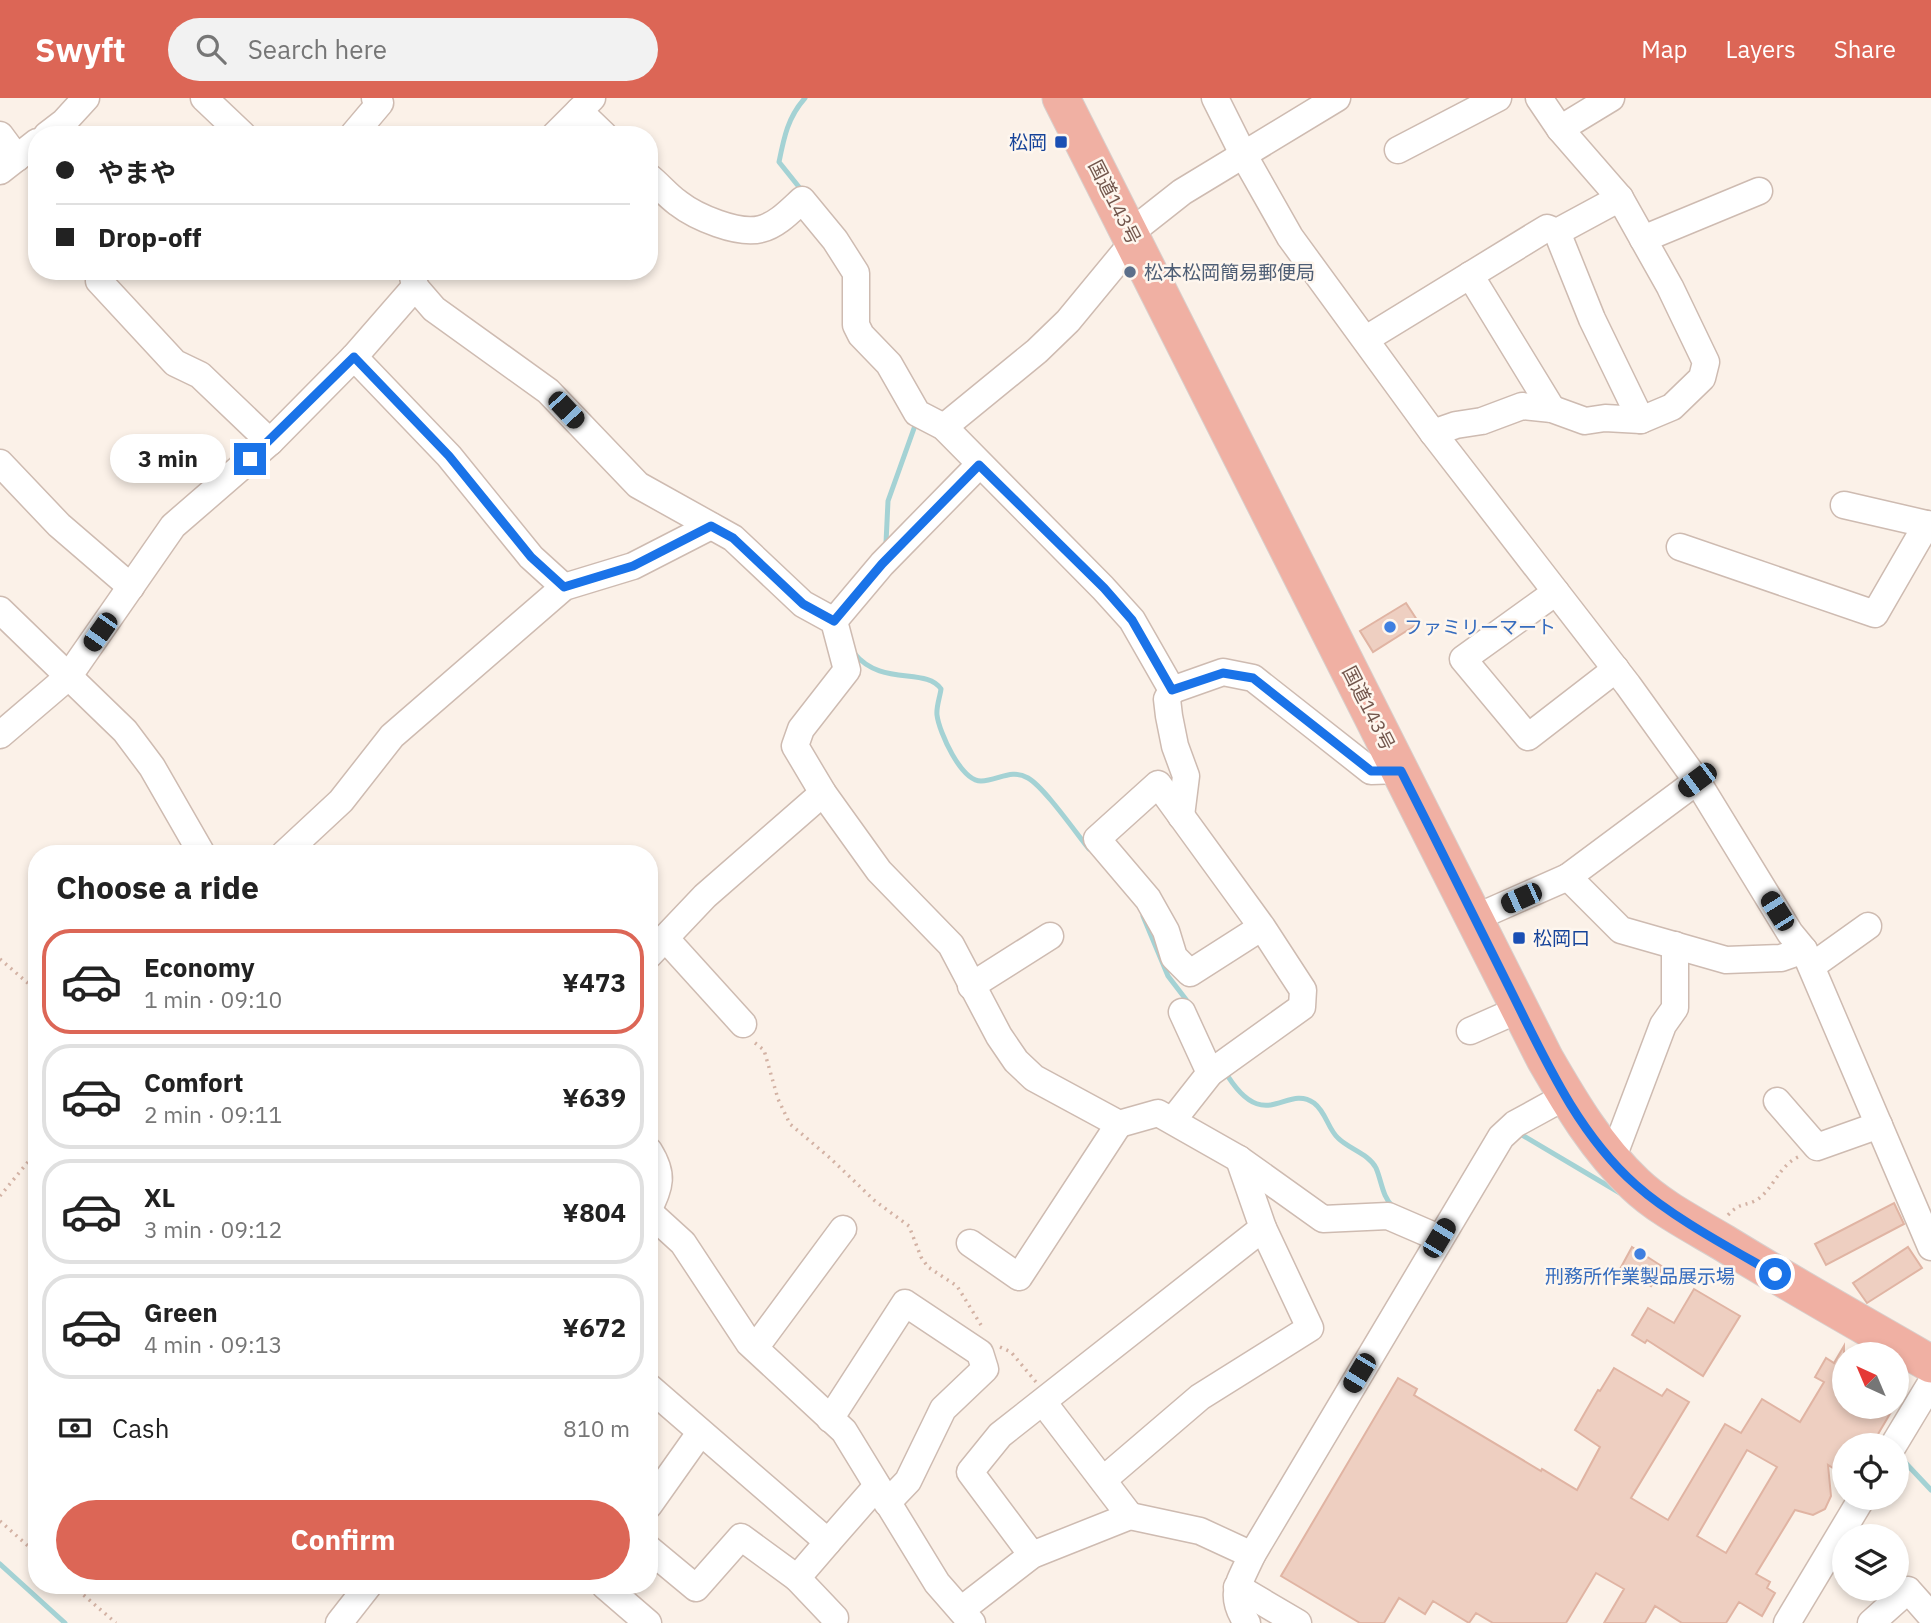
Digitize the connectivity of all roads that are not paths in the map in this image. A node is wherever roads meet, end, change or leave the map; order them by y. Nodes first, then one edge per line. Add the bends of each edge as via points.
1 (86, 98) edge
2 (204, 98) edge
3 (375, 98) edge
4 (1062, 98) edge
5 (1215, 98) edge
6 (1337, 98) edge
7 (1498, 98) edge
8 (1539, 98) edge
9 (1608, 99) edge
10 (586, 105) edge
11 (59, 126) edge
12 (224, 126) edge
13 (361, 126) edge
14 (564, 126) edge
15 (599, 126) edge
16 (1560, 129) junction
17 (0, 135) edge
18 (1398, 150) dead end
19 (1243, 154) junction
20 (18, 157) edge
21 (658, 185) edge
22 (1759, 191) dead end
23 (1620, 198) junction
24 (1557, 232) junction
25 (1132, 237) junction
26 (1643, 239) junction
27 (1470, 275) junction
28 (412, 280) edge
29 (414, 280) edge
30 (99, 281) dead end
31 (1366, 339) junction
32 (354, 357) junction
33 (1552, 409) junction
34 (928, 419) junction
35 (1641, 420) junction
36 (1433, 433) junction
37 (270, 442) junction
38 (0, 463) edge
39 (979, 465) junction
40 (1844, 505) dead end
41 (1929, 525) edge
42 (711, 526) junction
43 (1680, 547) dead end
44 (131, 587) junction
45 (564, 587) junction
46 (1556, 592) junction
47 (0, 610) edge
48 (834, 621) junction
49 (1616, 669) junction
50 (68, 677) junction
51 (1172, 690) junction
52 (0, 735) edge
53 (1401, 771) junction
54 (1697, 780) junction
55 (823, 793) junction
56 (1181, 816) junction
57 (197, 845) edge
58 (294, 845) edge
59 (1568, 877) junction
60 (1475, 918) junction
61 (1868, 926) dead end
62 (1262, 927) junction
63 (1050, 936) dead end
64 (1675, 945) junction
65 (658, 946) edge
66 (658, 948) edge
67 (1808, 958) junction
68 (971, 986) junction
69 (1520, 1009) junction
70 (1182, 1012) dead end
71 (743, 1024) road end
72 (1470, 1031) dead end
73 (1217, 1069) junction
74 (1566, 1096) junction
75 (1777, 1101) dead end
76 (1173, 1120) junction
77 (1119, 1124) junction
78 (1879, 1125) junction
79 (1239, 1159) junction
80 (1612, 1160) junction
81 (658, 1219) edge
82 (1263, 1228) junction
83 (843, 1229) dead end
84 (1439, 1238) junction
85 (970, 1242) dead end
86 (1931, 1247) edge
87 (755, 1348) junction
88 (1931, 1364) edge
89 (1931, 1383) edge
90 (658, 1395) edge
91 (1046, 1399) junction
92 (830, 1419) junction
93 (700, 1433) junction
94 (1901, 1433) edge
95 (1103, 1480) junction
96 (658, 1492) edge
97 (882, 1494) junction
98 (1855, 1510) edge
99 (1130, 1516) junction
100 (828, 1542) junction
101 (1032, 1555) junction
102 (1252, 1555) junction
103 (658, 1556) edge
104 (797, 1578) junction
105 (1237, 1587) junction
106 (362, 1594) edge
107 (614, 1594) edge
108 (966, 1616) edge
109 (1931, 1616) edge
110 (835, 1618) dead end
111 (339, 1623) edge
112 (648, 1623) edge
113 (1247, 1623) edge
114 (1298, 1623) edge
115 (1787, 1623) edge
116 (1871, 1623) edge

1 - 11 street
2 - 12 street
3 - 13 street via 380,103
4 - 25 highway, 国道143号
5 - 19 street
6 - 19 street
7 - 18 street
8 - 16 street
9 - 16 street
10 - 14 street
10 - 15 street
16 - 23 street
17 - 20 street
19 - 25 street via 1182,192
19 - 31 street via 1290,237
21 - 34 street via 678,204 730,228 762,229 802,201 856,273 856,325 861,335 889,364
22 - 26 street
23 - 24 street
23 - 26 street
24 - 27 street via 1547,228
24 - 35 street via 1592,319
25 - 34 street via 1068,321 1045,343
25 - 53 highway, 国道143号
26 - 35 street via 1706,362 1702,378 1672,407
27 - 31 street
27 - 33 street
28 - 32 street
29 - 42 street via 434,309 548,391 638,485
30 - 37 street via 175,363 200,375
31 - 36 street
32 - 37 street
32 - 45 street via 449,456 531,557
33 - 35 street via 1586,421
33 - 36 street via 1522,406
34 - 39 street
36 - 46 street
37 - 44 street via 173,526
38 - 44 street via 59,525
39 - 48 street via 882,564
39 - 51 street via 1132,620
40 - 41 street
41 - 43 street via 1875,614
42 - 45 street via 633,566
42 - 48 street via 733,538 803,604
44 - 50 street
45 - 58 street via 392,736 341,801
46 - 49 street
46 - 49 street via 1462,659 1528,737
47 - 50 street
48 - 55 street via 847,670 801,729 794,746
49 - 54 street
50 - 52 street
50 - 57 street via 125,731 152,767
51 - 53 street via 1223,673 1253,678 1371,771
51 - 56 street via 1167,699 1169,716 1186,776
53 - 60 highway, 国道143号
54 - 59 street
54 - 67 street
55 - 65 street via 705,896
55 - 68 street via 879,871 951,945
56 - 62 street
56 - 62 street via 1158,784 1097,839 1148,899 1174,957 1190,973
59 - 60 street
59 - 64 street via 1621,930
60 - 69 highway, 国道143号
61 - 67 street
62 - 73 street via 1303,990 1302,1007
63 - 68 street
64 - 67 street via 1726,960
64 - 80 street via 1675,1008 1663,1025
66 - 71 street
67 - 78 street
68 - 77 street via 1016,1061 1034,1078
69 - 72 street
69 - 74 highway, 国道143号
70 - 73 street
73 - 76 street
74 - 80 highway, 国道143号
74 - 84 street via 1508,1130
75 - 78 street via 1817,1147
76 - 77 street via 1158,1113
76 - 79 street
77 - 85 street via 1019,1277
78 - 86 street
79 - 82 street
79 - 84 street via 1323,1219 1388,1216
80 - 88 highway, 国道143号 via 1667,1208
81 - 87 street via 683,1243
82 - 91 street
82 - 95 street via 1310,1328 1200,1397
83 - 87 street
84 - 102 street
87 - 92 street
89 - 94 street
90 - 93 street
91 - 95 street
91 - 101 street via 1000,1435 970,1472
92 - 97 street via 844,1431
92 - 97 street via 905,1303 980,1353 985,1369 943,1409 908,1481
93 - 96 street
93 - 100 street
95 - 99 street
97 - 100 street
97 - 108 street via 937,1583
98 - 115 street
99 - 101 street
99 - 102 street via 1200,1531
100 - 104 street
101 - 108 street
102 - 105 street
103 - 104 street via 696,1588 741,1537
104 - 110 street
105 - 113 street via 1237,1607
105 - 114 street
106 - 111 street
107 - 112 street
109 - 116 street via 1908,1590

